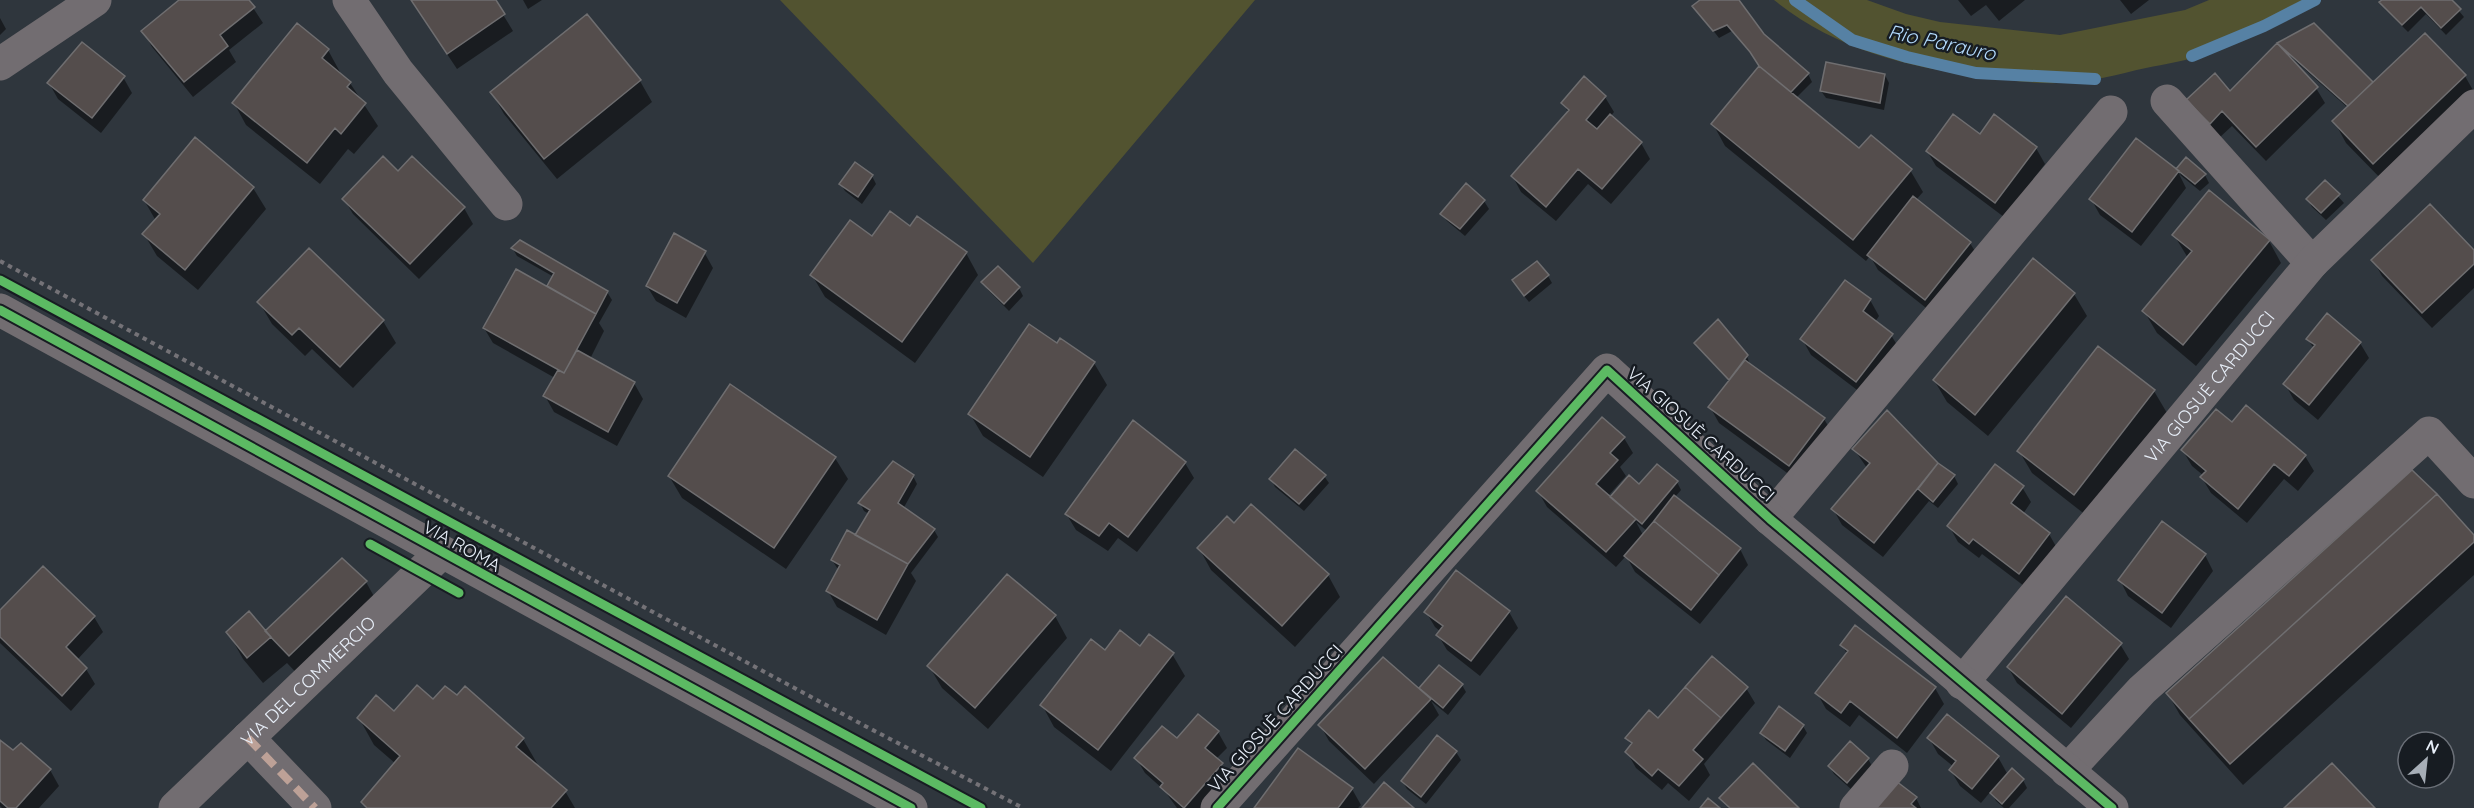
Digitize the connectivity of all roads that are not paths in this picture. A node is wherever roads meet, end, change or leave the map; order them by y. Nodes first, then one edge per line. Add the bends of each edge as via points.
1 (95, 0) edge
2 (349, 0) edge
3 (0, 64) edge
4 (2167, 101) dead end
5 (2474, 106) edge
6 (2111, 112) dead end
7 (506, 204) dead end
8 (2312, 263) junction
9 (0, 310) edge
10 (2474, 482) edge
11 (1770, 519) junction
12 (441, 553) junction
13 (1962, 683) junction
14 (248, 738) junction
15 (1892, 766) dead end
16 (2067, 771) junction
17 (175, 808) edge
18 (315, 808) edge
19 (910, 808) edge
20 (1217, 808) edge
21 (1856, 808) edge
22 (2112, 808) edge

1 - 3 street
2 - 7 street via 398,72
4 - 8 street
5 - 8 street, VIA GIOSUÈ CARDUCCI
6 - 11 street, VIA GIOSUÈ CARDUCCI
8 - 13 street, VIA GIOSUÈ CARDUCCI
9 - 12 street, VIA ROMA
10 - 16 street via 2429,433 2142,690
11 - 13 street, VIA GIOSUÈ CARDUCCI
11 - 20 street, VIA GIOSUÈ CARDUCCI via 1607,370
12 - 14 street, VIA DEL COMMERCIO
12 - 19 street, VIA ROMA
13 - 16 street, VIA GIOSUÈ CARDUCCI
14 - 17 street, VIA DEL COMMERCIO
14 - 18 street
15 - 21 street
16 - 22 street, VIA GIOSUÈ CARDUCCI

